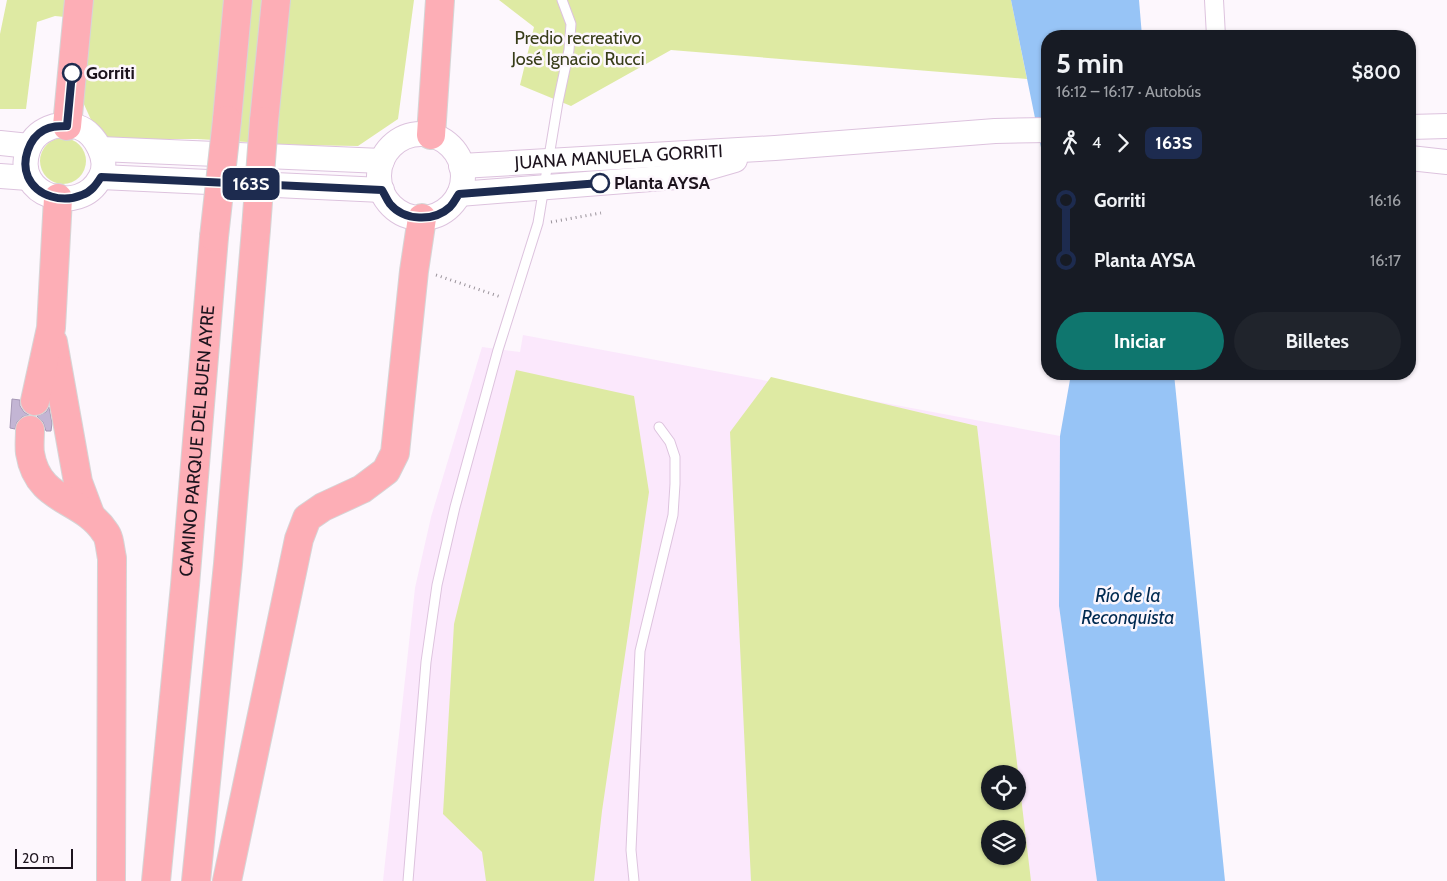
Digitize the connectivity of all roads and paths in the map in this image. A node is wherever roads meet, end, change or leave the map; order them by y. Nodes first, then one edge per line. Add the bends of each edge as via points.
1 (79, 0) edge
2 (238, 0) edge
3 (276, 0) edge
4 (440, 0) edge
5 (562, 0) edge
6 (1214, 0) edge
7 (1216, 30) edge
8 (67, 126) junction
9 (1447, 126) edge
10 (1416, 127) edge
11 (1041, 130) edge
12 (431, 136) junction
13 (0, 143) edge
14 (29, 146) junction
15 (775, 148) junction
16 (100, 149) junction
17 (1416, 159) edge
18 (382, 161) junction
19 (548, 161) junction
20 (1447, 162) edge
21 (461, 166) junction
22 (0, 176) edge
23 (101, 177) junction
24 (28, 178) junction
25 (544, 186) junction
26 (382, 190) junction
27 (459, 194) junction
28 (58, 198) junction
29 (601, 213) dead end
30 (422, 218) junction
31 (538, 223) junction
32 (432, 273) dead end
33 (514, 301) junction
34 (51, 328) junction
35 (35, 401) dead end
36 (659, 427) dead end
37 (30, 430) dead end
38 (90, 514) junction
39 (111, 881) edge
40 (156, 881) edge
41 (196, 881) edge
42 (227, 881) edge
43 (408, 881) edge
44 (634, 881) edge

1 - 8 highway
2 - 40 highway, CAMINO PARQUE DEL BUEN AYRE, bridge
3 - 41 highway, bridge via 228,564
4 - 12 highway
5 - 19 lane via 571,24 569,50
6 - 7 street
8 - 14 main road via 44,129
8 - 16 main road via 87,132
9 - 10 main road
11 - 15 main road, JUANA MANUELA GORRITI
12 - 18 main road via 416,134 402,138
12 - 21 main road via 451,146
13 - 14 main road
14 - 24 main road via 25,162
15 - 19 main road, JUANA MANUELA GORRITI
15 - 25 main road, JUANA MANUELA GORRITI via 676,177
16 - 18 main road
16 - 23 main road
17 - 20 main road
18 - 26 main road via 379,180
19 - 21 main road, JUANA MANUELA GORRITI
19 - 25 lane
21 - 27 main road via 463,185
22 - 24 main road
23 - 26 main road
23 - 28 main road via 94,188 83,195 71,199
24 - 28 main road via 40,192
25 - 27 main road, JUANA MANUELA GORRITI
25 - 31 lane
26 - 30 main road via 391,205 405,215
27 - 30 main road via 437,215
28 - 34 highway
29 - 31 path
30 - 42 highway via 395,453 386,471 362,489 307,518 299,539
31 - 33 lane
32 - 33 path
33 - 43 lane via 455,507 437,585 426,662
34 - 35 highway
34 - 38 highway via 78,482
36 - 44 lane via 670,442 675,457 675,484 673,516 640,651 631,850
37 - 38 highway via 30,453 35,473 50,492
38 - 39 highway via 106,533 112,558

